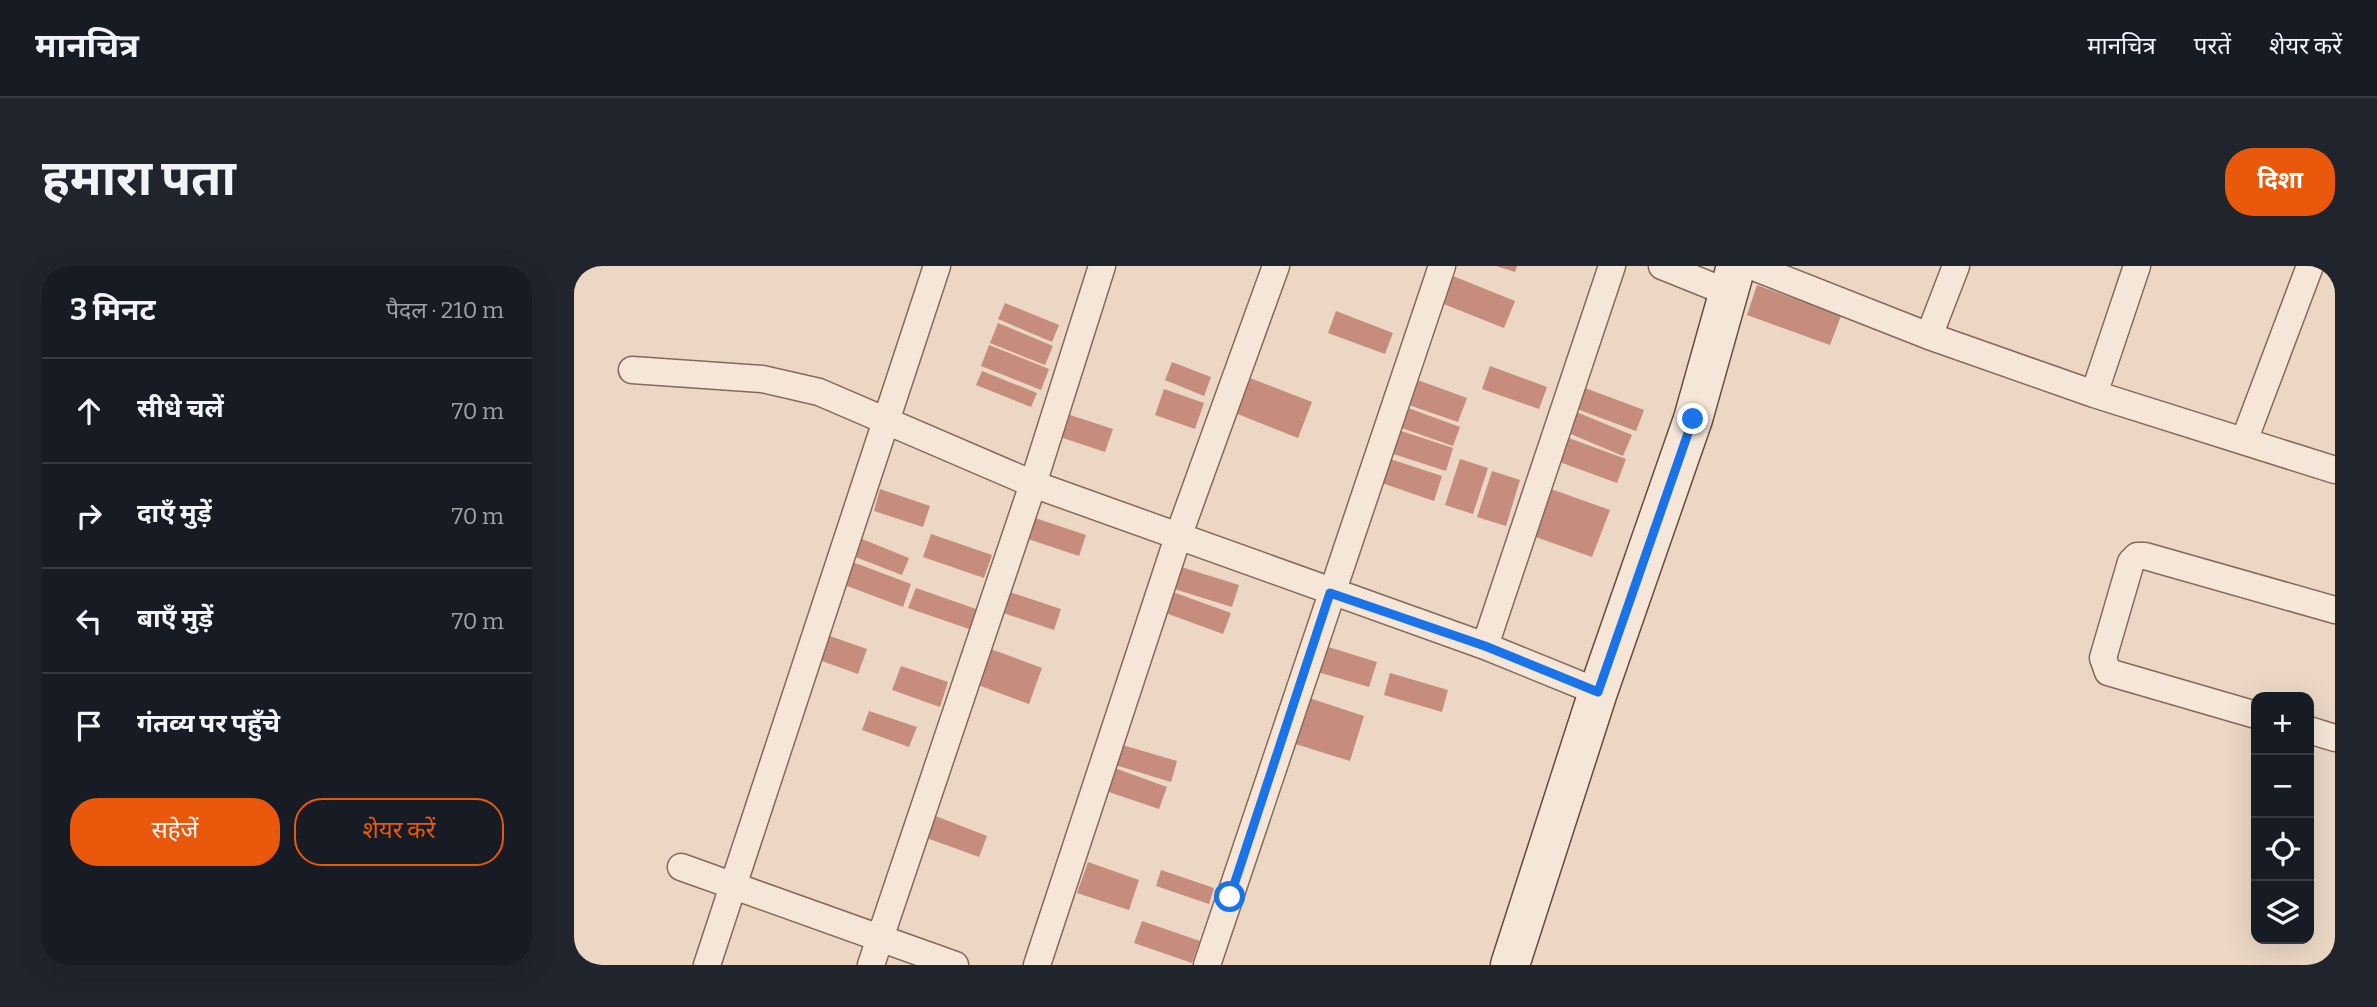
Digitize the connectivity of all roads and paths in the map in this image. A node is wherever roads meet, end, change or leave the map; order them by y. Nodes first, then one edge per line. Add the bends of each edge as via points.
1 (937, 266) edge
2 (1102, 266) edge
3 (1276, 266) edge
4 (1443, 266) edge
5 (1612, 266) edge
6 (1662, 266) edge
7 (1956, 266) edge
8 (2137, 266) edge
9 (2310, 266) edge
10 (1739, 275) edge
11 (1928, 336) junction
12 (632, 370) dead end
13 (2094, 394) junction
14 (888, 423) junction
15 (2244, 441) junction
16 (2335, 470) edge
17 (1033, 484) junction
18 (1178, 537) junction
19 (1330, 593) junction
20 (2335, 610) edge
21 (1485, 646) junction
22 (1598, 692) junction
23 (2251, 714) edge
24 (2314, 732) edge
25 (2335, 738) edge
26 (681, 867) dead end
27 (734, 886) junction
28 (880, 938) junction
29 (707, 965) edge
30 (871, 965) edge
31 (955, 965) edge
32 (1037, 965) edge
33 (1207, 965) edge
34 (1510, 965) edge

1 - 14 street
2 - 17 street
3 - 18 street
4 - 19 street
5 - 21 street
6 - 10 street
7 - 11 street
8 - 13 street
9 - 15 street
10 - 11 street
10 - 22 street
11 - 13 street
12 - 14 street via 762,379 818,392
13 - 15 street
14 - 17 street
14 - 27 street
15 - 16 street
17 - 18 street
17 - 28 street
18 - 19 street
18 - 32 street
19 - 21 street
19 - 33 street
20 - 23 street via 2145,556 2131,562 2104,658 2108,672
21 - 22 street
22 - 34 street
24 - 25 street
26 - 27 street
27 - 28 street
27 - 29 street
28 - 30 street
28 - 31 street

